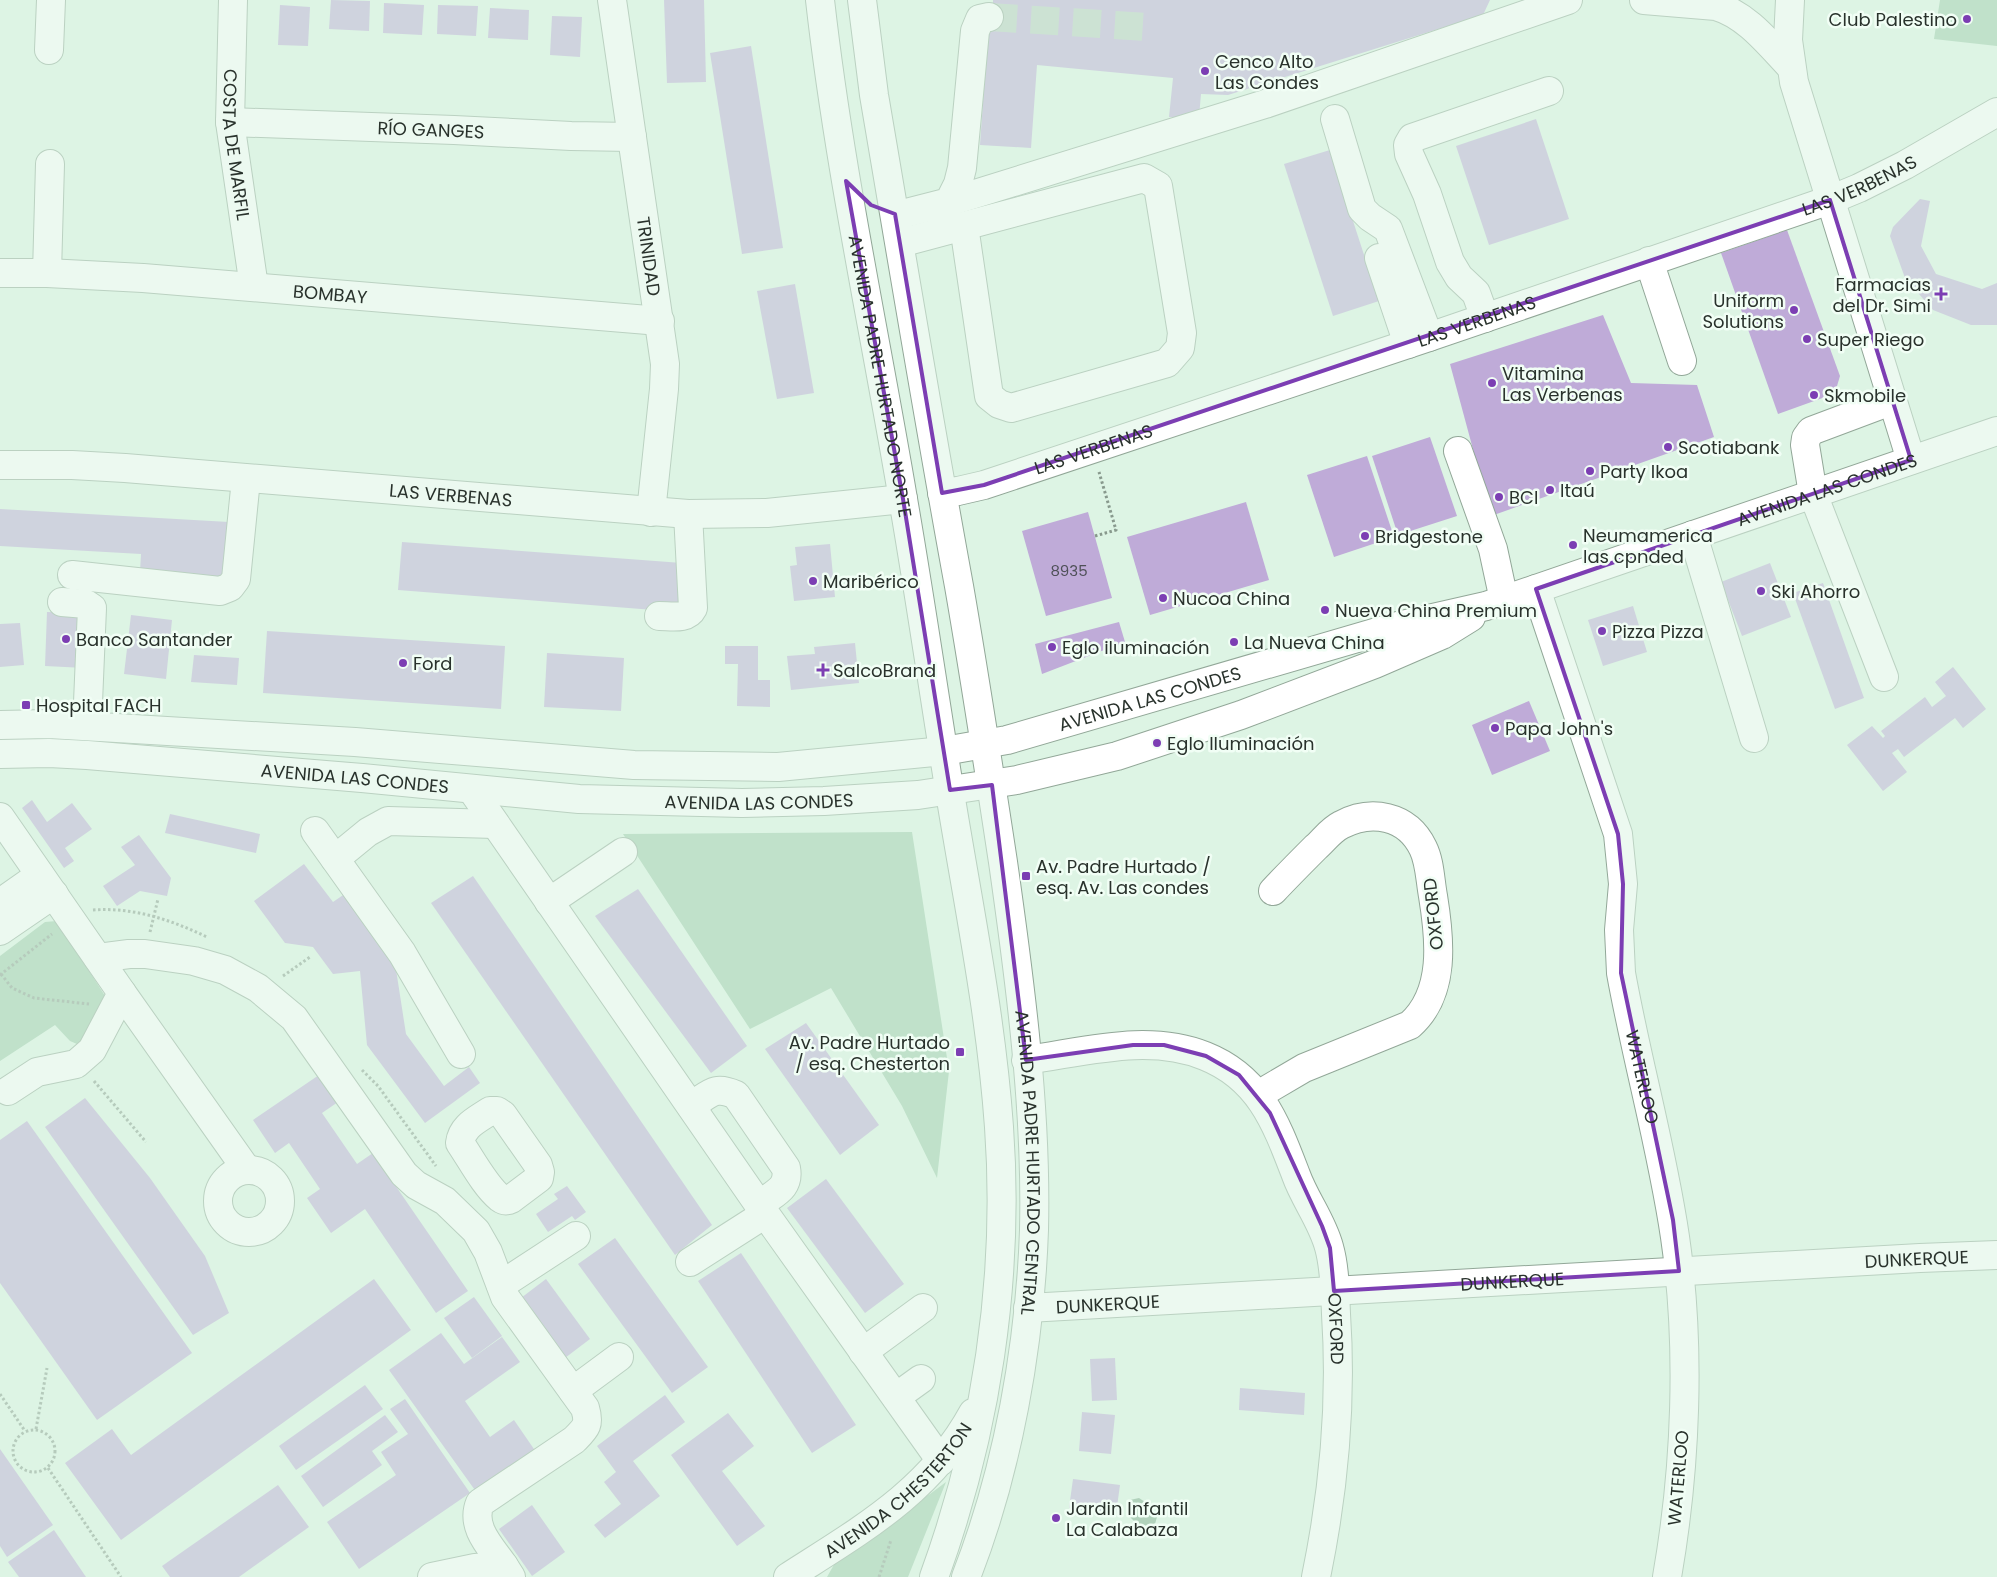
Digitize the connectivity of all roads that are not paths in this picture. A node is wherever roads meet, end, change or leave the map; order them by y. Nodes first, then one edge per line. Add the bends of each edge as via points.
1 (51, 0) edge
2 (233, 0) edge
3 (612, 0) edge
4 (820, 0) edge
5 (862, 0) edge
6 (1568, 0) edge
7 (1644, 0) edge
8 (1790, 0) edge
9 (989, 17) dead end
10 (49, 50) dead end
11 (1791, 67) junction
12 (1549, 91) dead end
13 (1997, 112) edge
14 (1335, 119) dead end
15 (230, 122) junction
16 (632, 137) junction
17 (50, 164) dead end
18 (846, 181) junction
19 (1830, 200) junction
20 (949, 202) junction
21 (894, 214) junction
22 (964, 226) junction
23 (900, 242) junction
24 (1379, 258) dead end
25 (1650, 262) junction
26 (0, 273) edge
27 (47, 273) junction
28 (254, 287) junction
29 (1485, 318) junction
30 (660, 321) junction
31 (1418, 341) junction
32 (1682, 360) dead end
33 (1891, 401) junction
34 (1997, 432) edge
35 (1458, 451) dead end
36 (1911, 460) junction
37 (0, 465) edge
38 (246, 479) junction
39 (942, 492) junction
40 (1813, 494) junction
41 (903, 498) junction
42 (651, 512) junction
43 (688, 514) junction
44 (1693, 536) junction
45 (72, 576) dead end
46 (1536, 589) junction
47 (62, 602) dead end
48 (1495, 603) junction
49 (659, 616) dead end
50 (1884, 677) dead end
51 (0, 725) edge
52 (87, 726) junction
53 (1754, 738) dead end
54 (986, 744) junction
55 (944, 751) junction
56 (0, 754) edge
57 (992, 785) junction
58 (472, 790) junction
59 (950, 790) junction
60 (0, 817) edge
61 (495, 824) junction
62 (315, 831) dead end
63 (623, 852) dead end
64 (335, 859) junction
65 (47, 885) junction
66 (1273, 891) dead end
67 (549, 902) junction
68 (0, 903) edge
69 (0, 931) edge
70 (98, 958) junction
71 (117, 1002) junction
72 (461, 1054) dead end
73 (1026, 1060) junction
74 (8, 1091) dead end
75 (1258, 1095) junction
76 (691, 1106) junction
77 (247, 1170) junction
78 (491, 1188) dead end
79 (762, 1210) junction
80 (458, 1212) junction
81 (576, 1236) dead end
82 (1997, 1256) edge
83 (690, 1262) dead end
84 (1679, 1271) junction
85 (501, 1285) junction
86 (1334, 1291) junction
87 (923, 1308) dead end
88 (1028, 1308) junction
89 (863, 1352) junction
90 (619, 1357) dead end
91 (921, 1380) dead end
92 (984, 1383) junction
93 (573, 1391) junction
94 (896, 1397) junction
95 (941, 1461) junction
96 (813, 1567) edge
97 (508, 1572) edge
98 (432, 1577) edge
99 (788, 1577) edge
100 (934, 1577) edge
101 (966, 1577) edge
102 (1316, 1577) edge
103 (1667, 1577) edge

1 - 10 street
2 - 15 street, COSTA DE MARFIL
3 - 16 street, TRINIDAD
4 - 18 street, AVENIDA PADRE HURTADO NORTE
5 - 21 street
6 - 20 street via 1265,104
7 - 11 street via 1725,9 1740,17
8 - 11 street via 1788,40
9 - 20 street via 980,19 975,31 962,168
11 - 19 street
12 - 29 street via 1412,138 1408,144 1450,262 1476,293
13 - 19 street, LAS VERBENAS via 1905,166
14 - 31 street via 1362,209 1388,229
15 - 16 street, RÍO GANGES
15 - 28 street, COSTA DE MARFIL
16 - 30 street, TRINIDAD
17 - 27 street
18 - 21 street via 871,205
18 - 41 street, AVENIDA PADRE HURTADO NORTE
19 - 25 street, LAS VERBENAS
19 - 33 street
20 - 21 street
21 - 23 street
22 - 22 street via 989,396 999,404 1010,408 1167,363 1180,348 1182,334 1158,186 1152,181 1144,178
22 - 23 street
23 - 39 street
24 - 31 street
25 - 29 street, LAS VERBENAS
25 - 32 street
26 - 27 street, BOMBAY
27 - 28 street, BOMBAY
28 - 30 street, BOMBAY
29 - 31 street, LAS VERBENAS
30 - 42 street, TRINIDAD via 664,389
31 - 39 street, LAS VERBENAS via 984,485
33 - 36 street
33 - 40 street via 1811,431 1805,445
34 - 36 street, AVENIDA LAS CONDES
35 - 48 street via 1493,549
36 - 40 street, AVENIDA LAS CONDES
37 - 38 street, LAS VERBENAS via 90,466
38 - 42 street, LAS VERBENAS
38 - 45 street via 236,578 226,589
39 - 54 street
40 - 44 street, AVENIDA LAS CONDES
40 - 50 street
41 - 43 street, LAS VERBENAS via 767,513
41 - 55 street, AVENIDA PADRE HURTADO NORTE
42 - 43 street, LAS VERBENAS
43 - 49 street via 693,608 684,616
44 - 46 street, AVENIDA LAS CONDES
44 - 53 street
46 - 48 street, AVENIDA LAS CONDES
46 - 84 street, WATERLOO via 1618,834 1623,884 1619,930 1621,974 1673,1220
47 - 52 street via 86,604 92,608
48 - 54 street, AVENIDA LAS CONDES via 1398,626
48 - 57 street, AVENIDA LAS CONDES via 1455,628 1410,650 1241,715 1117,756
51 - 52 street, AVENIDA LAS CONDES
52 - 55 street, AVENIDA LAS CONDES via 355,742 634,765 778,767
54 - 55 street, AVENIDA LAS CONDES
54 - 57 street, AVENIDA PADRE HURTADO CENTRAL
55 - 59 street, AVENIDA PADRE HURTADO CENTRAL
56 - 58 street, AVENIDA LAS CONDES via 88,755
57 - 59 street, AVENIDA LAS CONDES
57 - 73 street, AVENIDA PADRE HURTADO CENTRAL via 1014,938
58 - 59 street, AVENIDA LAS CONDES via 579,799 742,803 905,796
58 - 61 street
59 - 92 street, AVENIDA PADRE HURTADO CENTRAL via 982,977 999,1128 999,1269
60 - 65 street
61 - 64 street via 388,821 368,832
61 - 67 street
62 - 64 street
63 - 67 street
64 - 72 street via 402,953
65 - 68 street
65 - 69 street
65 - 70 street
66 - 75 street, OXFORD via 1339,826 1373,815 1393,820 1416,837 1427,858 1437,918 1438,956 1431,998 1410,1025 1326,1058
67 - 76 street
70 - 71 street
70 - 80 street via 146,954 194,961 225,970 258,988 294,1018 404,1174
71 - 74 street via 92,1050 76,1064 37,1072
71 - 77 street
73 - 75 street, OXFORD via 1133,1045 1164,1045 1206,1056 1225,1066
73 - 88 street, AVENIDA PADRE HURTADO CENTRAL via 1034,1188
75 - 86 street, OXFORD via 1276,1125 1326,1237
76 - 79 street
76 - 79 street via 717,1089 736,1095 786,1168 786,1184
77 - 77 street via 227,1179 220,1189 221,1229 258,1232 276,1219 281,1196 277,1186 261,1172
78 - 80 street
79 - 83 street
79 - 89 street
80 - 85 street via 476,1231
81 - 85 street
82 - 84 street, DUNKERQUE
84 - 86 street, DUNKERQUE
84 - 103 street, WATERLOO via 1683,1337 1682,1435
85 - 93 street via 505,1297
86 - 88 street, DUNKERQUE
86 - 102 street, OXFORD via 1338,1351 1336,1439 1332,1488
87 - 89 street
88 - 101 street, AVENIDA PADRE HURTADO CENTRAL via 1001,1460
89 - 94 street
90 - 93 street
91 - 94 street
92 - 95 street, AVENIDA CHESTERTON via 961,1434
92 - 100 street, AVENIDA PADRE HURTADO CENTRAL via 964,1485
93 - 97 street via 585,1408 588,1418 586,1429 480,1504 476,1512 478,1526
94 - 95 street
95 - 96 street, AVENIDA CHESTERTON via 900,1501
96 - 99 street, AVENIDA CHESTERTON
97 - 98 street via 475,1568

